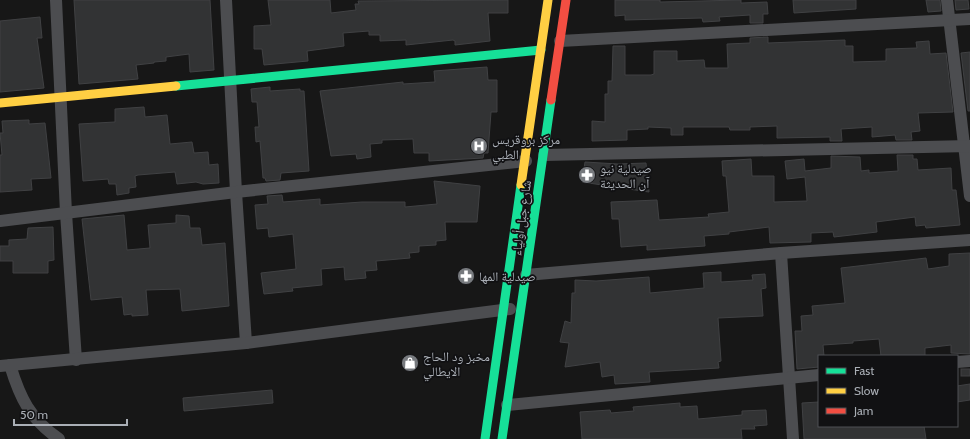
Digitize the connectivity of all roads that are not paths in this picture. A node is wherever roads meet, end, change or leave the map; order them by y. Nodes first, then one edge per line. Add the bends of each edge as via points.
1 (56, 0) edge
2 (226, 0) edge
3 (548, 0) edge
4 (566, 0) edge
5 (947, 0) edge
6 (970, 19) edge
7 (949, 21) junction
8 (560, 41) junction
9 (541, 50) junction
10 (232, 81) junction
11 (60, 96) junction
12 (0, 103) edge
13 (967, 146) edge
14 (544, 155) junction
15 (526, 162) junction
16 (236, 192) junction
17 (970, 196) edge
18 (66, 213) junction
19 (0, 221) edge
20 (970, 240) edge
21 (781, 252) junction
22 (526, 275) junction
23 (521, 308) junction
24 (504, 309) junction
25 (246, 343) junction
26 (76, 360) junction
27 (970, 360) edge
28 (958, 362) edge
29 (5, 365) edge
30 (818, 375) edge
31 (788, 378) junction
32 (506, 405) junction
33 (59, 439) edge
34 (485, 439) edge
35 (502, 439) edge
36 (793, 439) edge

1 - 11 street
2 - 10 street
3 - 9 main road, شارع جبل أولياء
4 - 8 main road, شارع جبل أولياء
5 - 7 street
6 - 7 street
7 - 8 street
7 - 13 street
8 - 14 main road, شارع جبل أولياء
9 - 10 main road
9 - 15 main road, شارع جبل أولياء
10 - 11 main road
10 - 16 street
11 - 12 main road
11 - 18 street
13 - 14 street
13 - 17 street
14 - 22 main road, شارع جبل أولياء
15 - 16 street
15 - 24 main road, شارع جبل أولياء
16 - 18 street
16 - 25 street
18 - 19 street
18 - 26 street
20 - 21 street
21 - 22 street
21 - 31 street
22 - 23 main road, شارع جبل أولياء
23 - 24 street
23 - 32 main road, شارع جبل أولياء
24 - 25 street
24 - 34 main road, شارع جبل أولياء
25 - 26 street
26 - 29 street
27 - 28 street
29 - 33 street via 27,409 44,428
30 - 31 street
31 - 32 street
31 - 36 street
32 - 35 main road, شارع جبل أولياء

